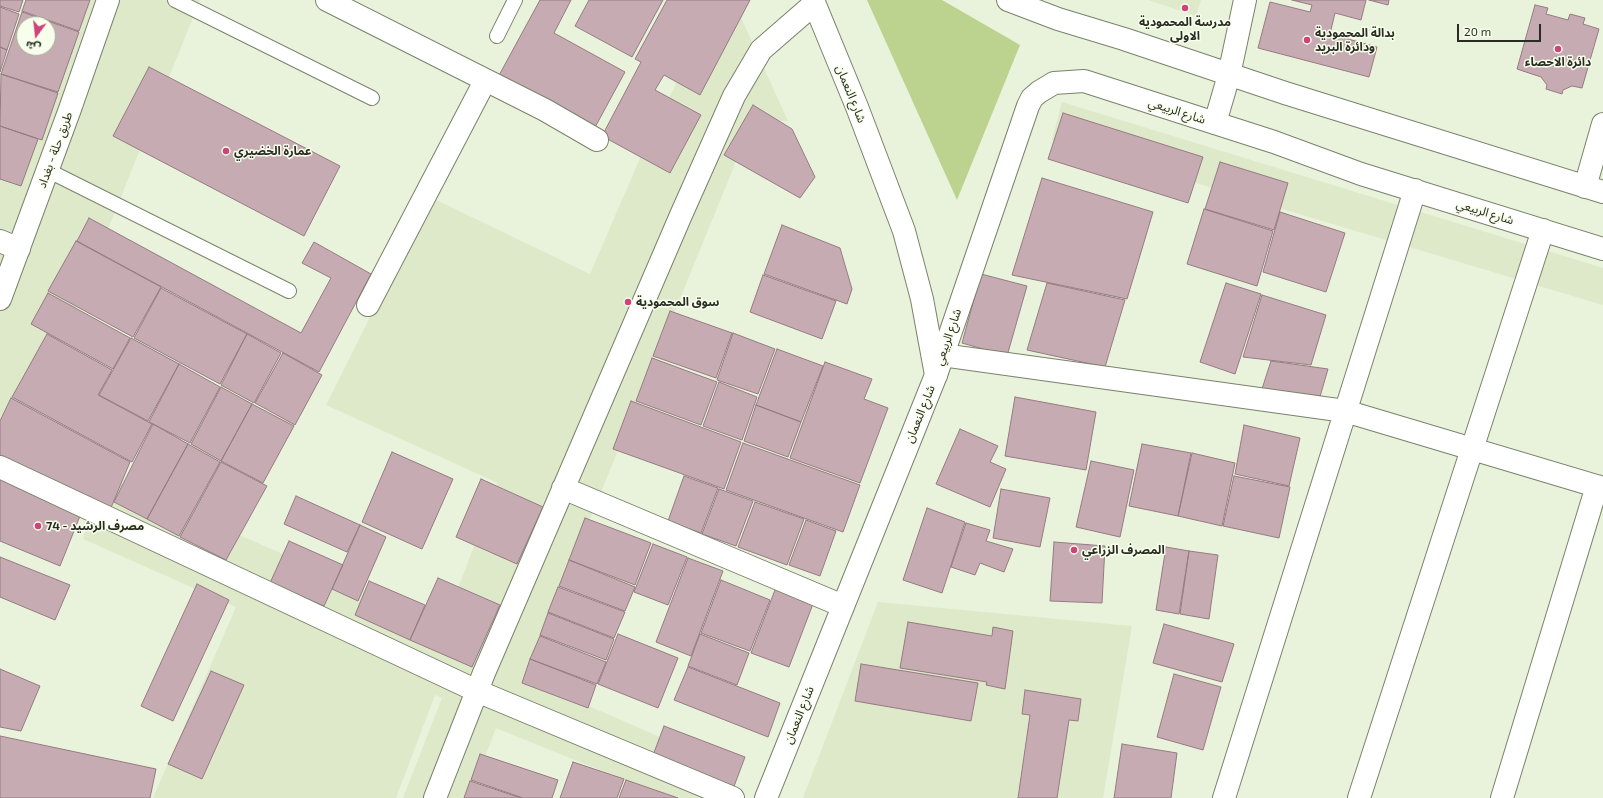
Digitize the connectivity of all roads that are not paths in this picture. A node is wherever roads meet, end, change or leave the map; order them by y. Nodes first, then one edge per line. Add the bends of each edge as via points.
1 (108, 0) edge
2 (174, 0) edge
3 (327, 0) edge
4 (515, 0) edge
5 (1008, 0) edge
6 (1245, 0) edge
7 (814, 2) edge
8 (497, 36) dead end
9 (1229, 75) junction
10 (485, 81) junction
11 (372, 98) dead end
12 (1215, 123) junction
13 (1603, 124) edge
14 (596, 140) dead end
15 (47, 170) junction
16 (1415, 190) junction
17 (1594, 190) edge
18 (1543, 230) junction
19 (9, 245) edge
20 (1603, 249) edge
21 (289, 291) dead end
22 (0, 299) edge
23 (368, 305) dead end
24 (939, 365) junction
25 (1345, 411) junction
26 (1472, 449) junction
27 (0, 467) edge
28 (1600, 487) edge
29 (563, 488) junction
30 (843, 606) junction
31 (477, 691) junction
32 (435, 798) edge
33 (732, 798) edge
34 (766, 798) edge
35 (1224, 798) edge
36 (1359, 798) edge
37 (1502, 798) edge

1 - 15 street, طريق حلة - بغداد
2 - 11 lane
3 - 10 street
4 - 8 lane
5 - 9 street
6 - 9 street
7 - 24 street, شارع النعمان via 904,231
7 - 29 street via 761,50 734,96
9 - 12 street
9 - 17 street
10 - 14 street via 545,110
10 - 23 street
12 - 16 street, شارع الربيعي
12 - 24 street, شارع الربيعي via 1084,81 1054,83 1032,98
13 - 17 street
15 - 19 street, طريق حلة - بغداد
15 - 21 lane
16 - 18 street, شارع الربيعي
16 - 25 street
18 - 20 street, شارع الربيعي
18 - 26 street
19 - 22 street, طريق حلة - بغداد
24 - 25 street
24 - 30 street, شارع النعمان
25 - 26 street
25 - 35 street
26 - 28 street
26 - 36 street
27 - 31 street
28 - 37 street
29 - 30 street
29 - 31 street
30 - 34 street, شارع النعمان
31 - 32 street
31 - 33 street

